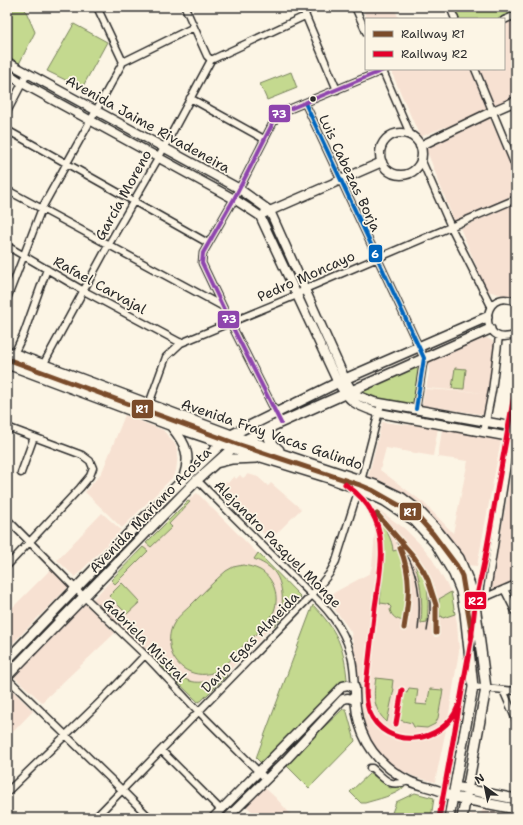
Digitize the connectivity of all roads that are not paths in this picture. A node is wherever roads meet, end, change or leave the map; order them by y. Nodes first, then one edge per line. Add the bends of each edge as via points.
1 (97, 7) edge
2 (185, 7) edge
3 (355, 7) edge
4 (450, 7) edge
5 (306, 10) edge
6 (516, 15) edge
7 (455, 18) edge
8 (505, 20) edge
9 (194, 27) junction
10 (365, 30) edge
11 (211, 60) junction
12 (7, 62) edge
13 (123, 62) junction
14 (384, 70) edge
15 (475, 70) edge
16 (7, 73) edge
17 (27, 74) junction
18 (22, 83) junction
19 (336, 90) junction
20 (190, 98) junction
21 (516, 101) edge
22 (304, 103) junction
23 (97, 110) junction
24 (493, 111) junction
25 (7, 112) edge
26 (91, 120) junction
27 (7, 130) edge
28 (411, 136) junction
29 (264, 139) junction
30 (420, 146) junction
31 (163, 147) junction
32 (159, 157) junction
33 (421, 159) junction
34 (382, 162) junction
35 (66, 164) junction
36 (516, 168) edge
37 (340, 180) junction
38 (238, 188) junction
39 (7, 190) edge
40 (234, 199) junction
41 (516, 199) edge
42 (134, 201) junction
43 (42, 208) junction
44 (270, 211) junction
45 (260, 216) junction
46 (451, 227) junction
47 (208, 243) junction
48 (109, 244) junction
49 (7, 246) edge
50 (24, 255) junction
51 (378, 258) junction
52 (47, 269) junction
53 (305, 289) junction
54 (84, 291) junction
55 (297, 295) junction
56 (7, 299) edge
57 (514, 300) edge
58 (222, 306) junction
59 (491, 306) junction
60 (487, 317) junction
61 (230, 322) junction
62 (490, 329) junction
63 (516, 334) edge
64 (499, 336) junction
65 (181, 343) junction
66 (418, 348) junction
67 (10, 353) edge
68 (424, 358) junction
69 (7, 364) edge
70 (43, 365) junction
71 (37, 376) junction
72 (341, 381) junction
73 (348, 392) junction
74 (381, 404) junction
75 (149, 405) junction
76 (516, 408) edge
77 (416, 409) junction
78 (276, 413) junction
79 (379, 413) junction
80 (145, 416) junction
81 (487, 422) junction
82 (277, 424) junction
83 (7, 426) edge
84 (172, 426) junction
85 (515, 427) edge
86 (484, 432) junction
87 (231, 435) junction
88 (34, 437) junction
89 (514, 437) edge
90 (245, 440) junction
91 (222, 443) junction
92 (232, 448) junction
93 (282, 454) junction
94 (260, 458) junction
95 (215, 464) junction
96 (21, 473) dead end
97 (184, 479) junction
98 (198, 480) junction
99 (360, 484) junction
100 (7, 519) edge
101 (30, 542) junction
102 (7, 566) edge
103 (516, 584) edge
104 (76, 589) junction
105 (504, 589) junction
106 (312, 595) junction
107 (84, 597) junction
108 (486, 597) junction
109 (475, 605) junction
110 (465, 613) junction
111 (516, 613) edge
112 (145, 655) junction
113 (7, 660) edge
114 (7, 677) edge
115 (473, 687) junction
116 (355, 688) junction
117 (486, 688) junction
118 (503, 690) junction
119 (516, 691) edge
120 (355, 700) junction
121 (198, 712) junction
122 (516, 720) edge
123 (66, 735) junction
124 (161, 750) junction
125 (370, 768) dead end
126 (259, 772) junction
127 (266, 779) junction
128 (410, 781) junction
129 (454, 787) junction
130 (466, 789) junction
131 (122, 790) junction
132 (444, 791) junction
133 (7, 792) edge
134 (452, 797) junction
135 (465, 799) junction
136 (516, 799) edge
137 (516, 809) edge
138 (221, 810) junction
139 (95, 818) edge
140 (150, 818) edge
141 (213, 818) edge
142 (226, 818) edge
143 (449, 818) edge
144 (462, 818) edge

1 - 13 street
2 - 9 street
3 - 10 street
4 - 7 street
5 - 11 street
5 - 19 street
6 - 8 street
9 - 11 street via 206,56
9 - 13 street
11 - 20 street, García Moreno
12 - 17 street, Avenida Jaime Rivadeneira
13 - 23 street
14 - 19 street
14 - 28 street
15 - 24 street
16 - 18 street, Avenida Jaime Rivadeneira
17 - 18 street
17 - 23 street, Avenida Jaime Rivadeneira
18 - 25 street
18 - 26 street, Avenida Jaime Rivadeneira
19 - 22 street
20 - 29 street
20 - 31 street, García Moreno
21 - 24 street
22 - 29 street via 278,115
22 - 37 street, Luis Cabezas Borja
23 - 26 street
23 - 31 street, Avenida Jaime Rivadeneira
24 - 30 street
24 - 36 street
26 - 32 street, Avenida Jaime Rivadeneira
26 - 35 street
27 - 35 street
28 - 30 street
28 - 34 street via 401,133 385,140 380,150
29 - 38 street
30 - 33 street
31 - 32 street, García Moreno
31 - 38 street, Avenida Jaime Rivadeneira
32 - 40 street, Avenida Jaime Rivadeneira
32 - 42 street, García Moreno
33 - 34 street via 415,169 405,174 393,173
33 - 46 street
34 - 37 street
35 - 42 street
35 - 43 street
37 - 44 street
37 - 51 street, Luis Cabezas Borja
38 - 40 street
38 - 44 street, Avenida Jaime Rivadeneira
39 - 43 street
40 - 45 street, Avenida Jaime Rivadeneira
40 - 47 street
41 - 46 street, Pedro Moncayo
42 - 47 street
42 - 48 street, García Moreno
43 - 48 street
43 - 50 street
44 - 45 street
44 - 53 street
45 - 55 street
46 - 51 street, Pedro Moncayo
46 - 59 street
47 - 58 street via 202,263
48 - 54 street, García Moreno
48 - 58 street
49 - 50 street, Rafael Carvajal
50 - 52 street, Rafael Carvajal
50 - 56 street
51 - 53 street, Pedro Moncayo
51 - 66 street, Luis Cabezas Borja
52 - 54 street, Rafael Carvajal
52 - 67 street via 24,333
53 - 55 street, Pedro Moncayo
53 - 72 street
54 - 65 street, Rafael Carvajal
54 - 70 street, García Moreno
55 - 61 street, Pedro Moncayo
55 - 72 street
57 - 59 street via 500,300
58 - 61 street
59 - 60 street
60 - 62 street
60 - 66 main road, Avenida Mariano Acosta
61 - 65 street, Pedro Moncayo
61 - 78 street
62 - 64 street
62 - 68 main road, Avenida Mariano Acosta
63 - 64 street
64 - 81 street
65 - 75 street, Pedro Moncayo via 166,357
66 - 68 street, Luis Cabezas Borja
66 - 72 main road, Avenida Mariano Acosta
67 - 70 main road, Avenida Fray Vacas Galindo
68 - 73 main road, Avenida Mariano Acosta
68 - 77 street
69 - 71 main road, Avenida Fray Vacas Galindo
70 - 71 street, García Moreno
70 - 75 main road, Avenida Fray Vacas Galindo
71 - 80 main road, Avenida Fray Vacas Galindo
72 - 73 street
72 - 78 main road, Avenida Mariano Acosta
73 - 74 street
73 - 79 street via 350,400
73 - 82 main road, Avenida Mariano Acosta
74 - 77 street
74 - 79 street, Dario Egas Almeida
75 - 80 street, Pedro Moncayo
75 - 87 main road, Avenida Fray Vacas Galindo
76 - 85 street
77 - 81 street
78 - 82 street
78 - 87 main road, Avenida Mariano Acosta
79 - 86 street
79 - 99 street, Dario Egas Almeida
80 - 84 main road, Avenida Fray Vacas Galindo
81 - 85 street
81 - 86 street
82 - 90 main road, Avenida Mariano Acosta
82 - 93 main road via 269,430 268,436 270,442
83 - 88 street
84 - 91 main road, Avenida Fray Vacas Galindo
84 - 97 main road via 182,438 186,449 187,468
85 - 89 street
86 - 89 street
87 - 90 main road, Avenida Fray Vacas Galindo
87 - 91 main road, Avenida Mariano Acosta
88 - 96 street
88 - 101 street via 82,455 90,461 93,468 90,476
89 - 108 street
90 - 92 main road, Avenida Mariano Acosta
90 - 93 main road, Avenida Fray Vacas Galindo
91 - 92 main road, Avenida Fray Vacas Galindo
91 - 97 main road, Avenida Mariano Acosta
92 - 94 main road, Avenida Fray Vacas Galindo
92 - 95 main road, Avenida Mariano Acosta
93 - 99 main road, Avenida Fray Vacas Galindo
94 - 95 main road via 232,459
94 - 99 main road, Avenida Fray Vacas Galindo
95 - 98 main road, Avenida Mariano Acosta
97 - 104 main road, Avenida Mariano Acosta
98 - 106 street, Alejandro Pasquel Monge
98 - 107 main road, Avenida Mariano Acosta
99 - 106 street, Dario Egas Almeida via 336,561 330,574
99 - 109 main road, Avenida Fray Vacas Galindo via 375,485 402,498 419,511 458,558 470,585
99 - 110 main road, Avenida Fray Vacas Galindo via 416,521 436,544 454,574 461,591
100 - 101 street, Gabriela Mistral
101 - 102 street
101 - 104 street, Gabriela Mistral
103 - 105 street
104 - 107 street, Gabriela Mistral
104 - 113 main road, Avenida Mariano Acosta
105 - 108 street
105 - 111 street
106 - 116 street, Alejandro Pasquel Monge via 343,633 352,660
106 - 121 street, Dario Egas Almeida
107 - 112 street, Gabriela Mistral
107 - 114 main road, Avenida Mariano Acosta
108 - 109 street
109 - 110 street
109 - 117 main road, Avenida Fray Vacas Galindo
110 - 115 main road, Avenida Fray Vacas Galindo
112 - 121 street, Gabriela Mistral
112 - 123 street
114 - 123 street
115 - 117 street
115 - 129 main road, Avenida Fray Vacas Galindo
116 - 120 street, Alejandro Pasquel Monge
116 - 126 street via 343,686
117 - 118 street
117 - 130 main road, Avenida Fray Vacas Galindo
118 - 119 street
118 - 122 street
120 - 127 street via 344,699
120 - 128 street, Alejandro Pasquel Monge via 359,728 366,744 393,771
121 - 124 street, Dario Egas Almeida
121 - 126 street, Gabriela Mistral
123 - 131 street
123 - 133 street
124 - 131 street, Dario Egas Almeida
124 - 138 street
125 - 128 street via 389,783
126 - 127 street, Gabriela Mistral
126 - 138 street
127 - 142 street
128 - 132 street, Alejandro Pasquel Monge
129 - 130 main road
129 - 132 street
129 - 134 main road, Avenida Fray Vacas Galindo
130 - 135 main road, Avenida Fray Vacas Galindo
130 - 136 main road
131 - 139 street, Dario Egas Almeida
131 - 140 street
132 - 134 street, Alejandro Pasquel Monge
134 - 135 main road
134 - 143 main road, Avenida Fray Vacas Galindo
135 - 137 main road
135 - 144 main road, Avenida Fray Vacas Galindo
138 - 141 street

